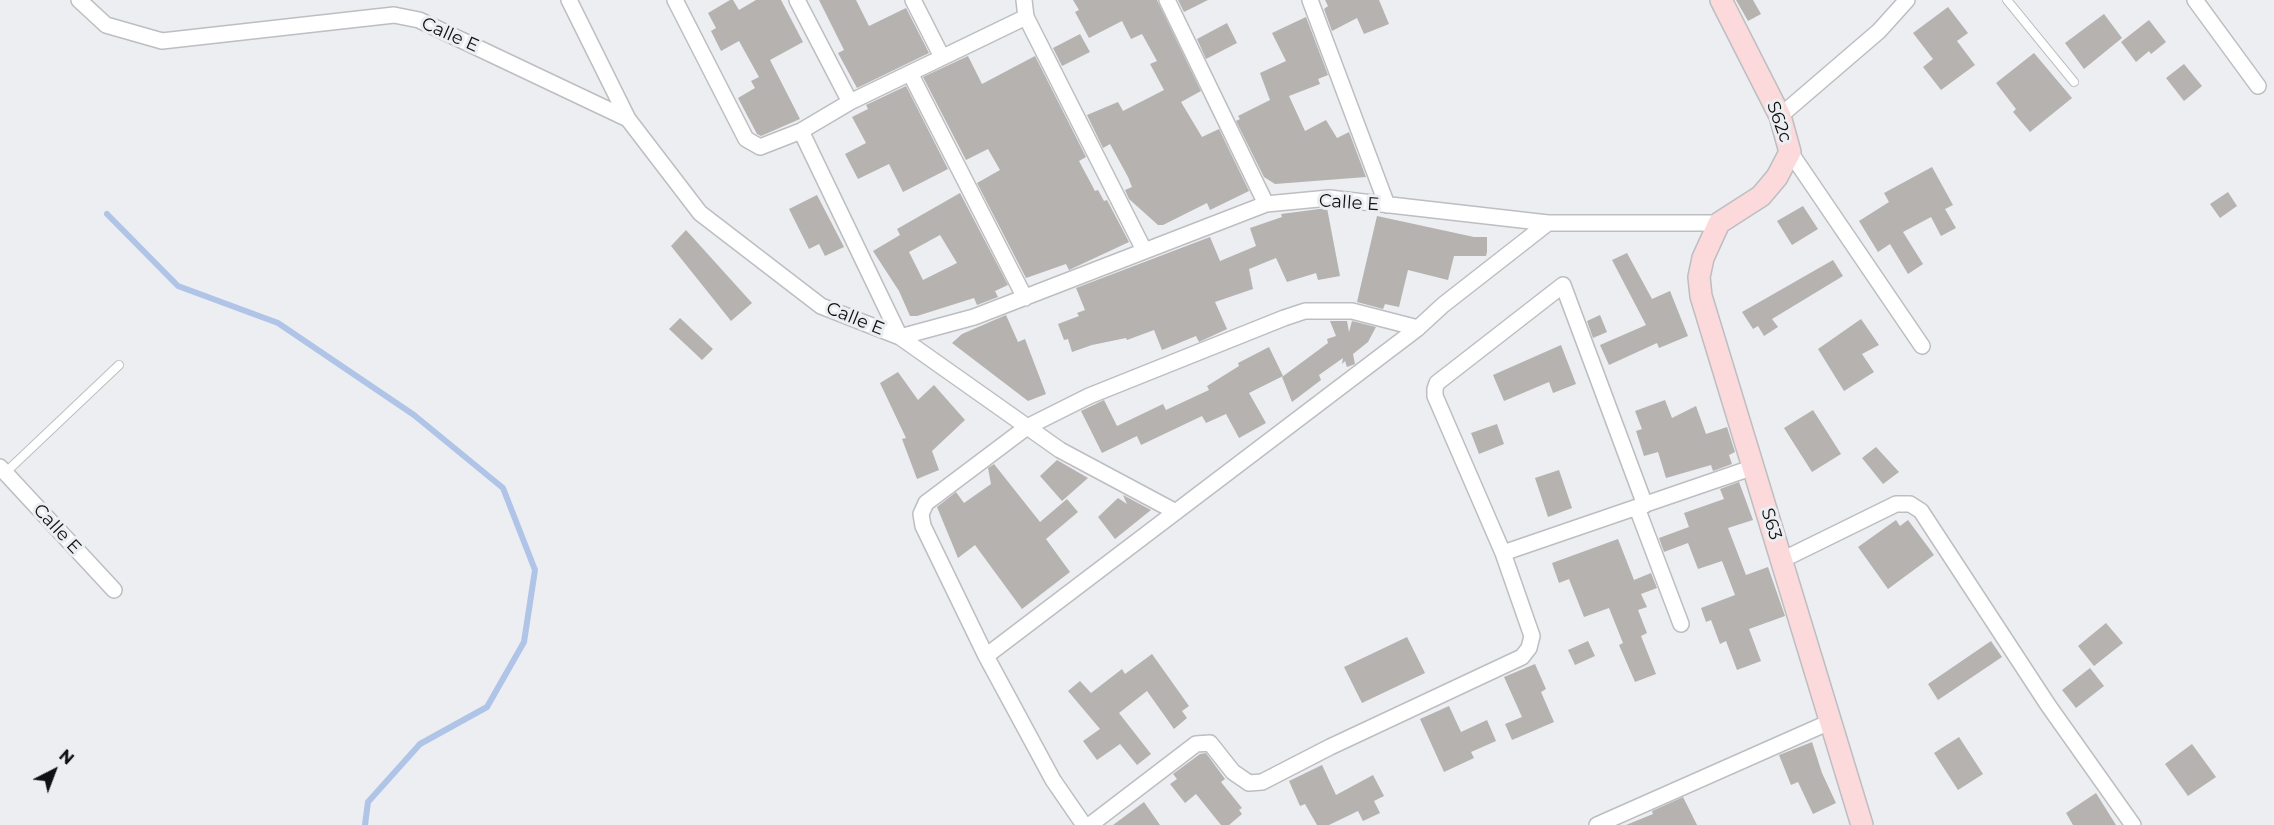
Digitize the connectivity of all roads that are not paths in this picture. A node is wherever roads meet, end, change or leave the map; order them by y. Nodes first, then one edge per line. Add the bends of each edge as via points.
1 (79, 0) edge
2 (569, 0) edge
3 (675, 0) edge
4 (797, 0) edge
5 (913, 0) edge
6 (1024, 0) edge
7 (1167, 0) edge
8 (1310, 0) edge
9 (1721, 0) edge
10 (1907, 0) edge
11 (2007, 0) edge
12 (2195, 0) edge
13 (1026, 17) junction
14 (942, 57) junction
15 (910, 73) junction
16 (2074, 82) dead end
17 (2258, 86) dead end
18 (849, 102) junction
19 (1780, 116) junction
20 (628, 119) junction
21 (801, 131) junction
22 (1790, 152) junction
23 (1266, 204) junction
24 (1387, 205) junction
25 (1548, 223) junction
26 (1719, 223) junction
27 (1144, 250) junction
28 (1025, 298) junction
29 (1418, 328) junction
30 (900, 337) junction
31 (1922, 346) dead end
32 (119, 365) dead end
33 (1027, 427) junction
34 (1754, 467) junction
35 (2, 470) edge
36 (1641, 506) junction
37 (1176, 512) junction
38 (1503, 553) junction
39 (1782, 560) junction
40 (114, 590) dead end
41 (1681, 624) dead end
42 (986, 656) junction
43 (1832, 721) junction
44 (1084, 825) edge
45 (1090, 825) edge
46 (1597, 825) edge
47 (1862, 825) edge
48 (2133, 825) edge

1 - 20 street, Calle E via 106,25 162,42 394,15 419,20
2 - 20 street
3 - 21 street via 746,139 760,147
4 - 18 street
5 - 14 street
6 - 13 street
7 - 23 street
8 - 24 street
9 - 19 main road, S62c
10 - 19 street via 1879,30
11 - 16 lane
12 - 17 street
13 - 14 street
13 - 27 street
14 - 15 street
15 - 18 street
15 - 28 street
18 - 21 street
19 - 22 main road, S62c
20 - 30 street, Calle E via 700,213 821,306
21 - 30 street
22 - 26 main road, S62c via 1761,196
22 - 31 street
23 - 24 street, Calle E via 1329,198
23 - 27 street, Calle E
24 - 25 street, Calle E
25 - 26 street, Calle E
25 - 29 street
26 - 34 main road, S63 via 1703,258 1701,296
27 - 28 street, Calle E
28 - 30 street, Calle E
29 - 33 street via 1352,311 1305,311 1089,396
29 - 37 street
30 - 33 street
32 - 35 lane
33 - 37 street via 1060,450
33 - 42 street via 926,502 921,514 923,526
34 - 36 street
34 - 39 main road, S63
35 - 40 street, Calle E
36 - 38 street
36 - 38 street via 1563,285 1437,383 1435,389
36 - 41 street
37 - 42 street
38 - 45 street via 1532,636 1522,657 1262,783 1250,783 1233,772 1210,743 1196,744
39 - 43 main road, S63
39 - 48 street via 1896,504 1910,504 1921,511 2048,705
42 - 44 street via 1053,780
43 - 46 street
43 - 47 main road, S63

